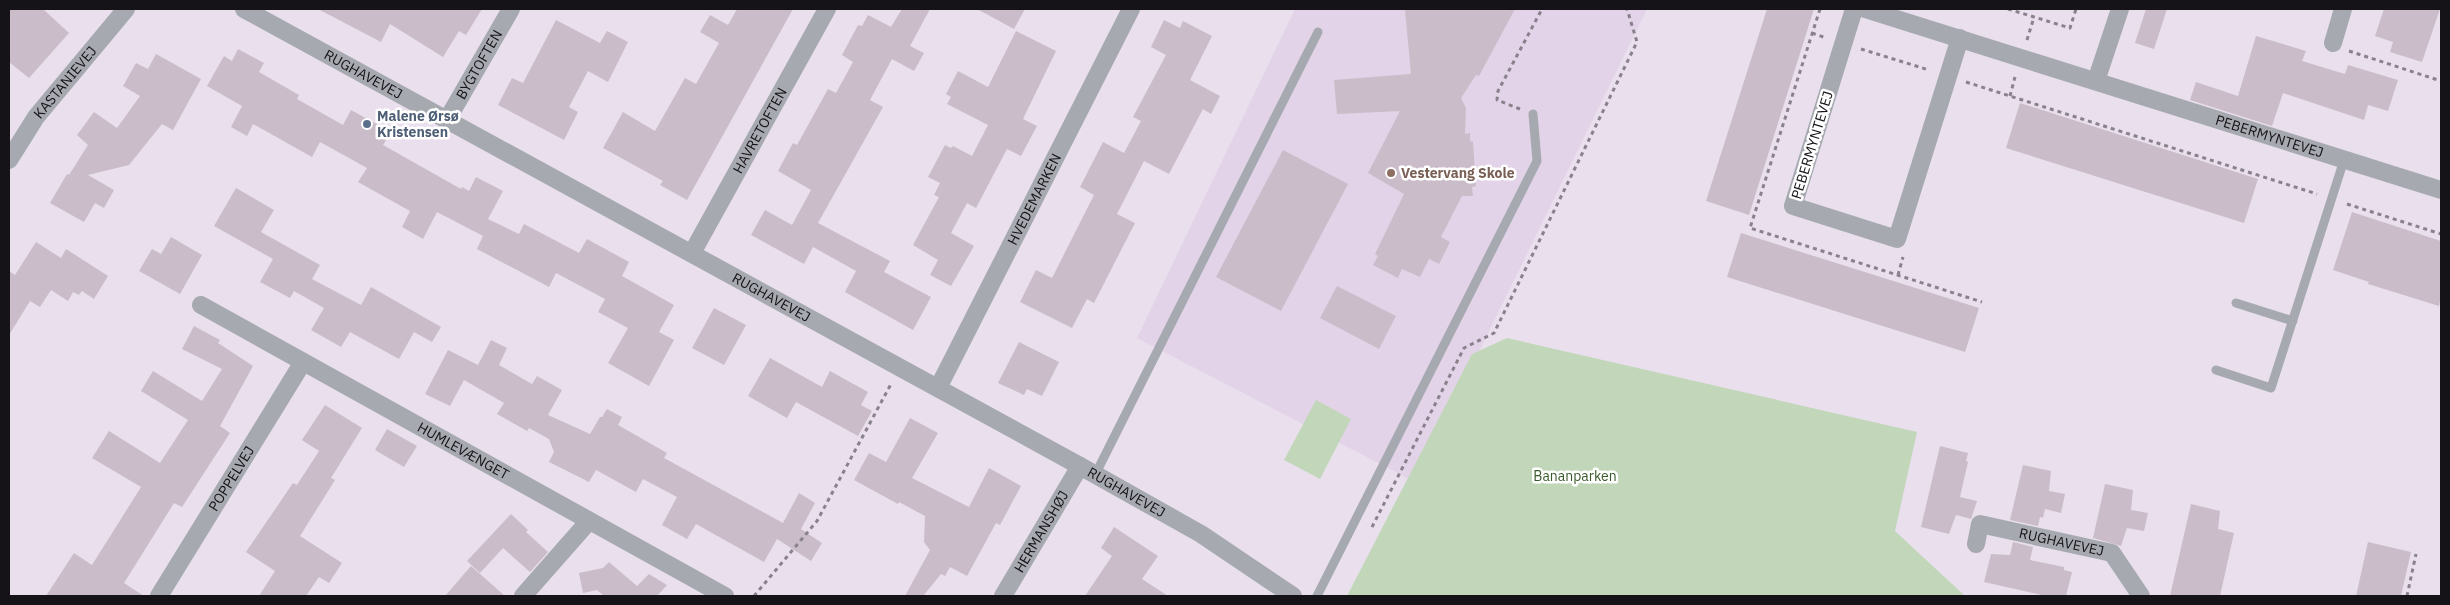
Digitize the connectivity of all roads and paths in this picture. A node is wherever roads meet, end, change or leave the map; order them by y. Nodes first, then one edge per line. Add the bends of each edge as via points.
1 (126, 9) edge
2 (244, 9) edge
3 (510, 9) edge
4 (827, 9) edge
5 (1131, 9) edge
6 (1542, 9) edge
7 (1627, 9) edge
8 (1854, 9) edge
9 (2008, 9) edge
10 (2076, 9) edge
11 (2120, 9) edge
12 (2343, 9) edge
13 (1873, 10) edge
14 (1318, 32) dead end
15 (1812, 33) dead end
16 (1960, 38) junction
17 (1844, 43) junction
18 (2333, 43) joint
19 (1948, 76) junction
20 (2096, 81) junction
21 (2441, 81) edge
22 (1533, 114) joint
23 (447, 120) junction
24 (9, 160) edge
25 (2344, 160) junction
26 (2441, 190) edge
27 (2332, 199) junction
28 (2441, 234) edge
29 (692, 253) junction
30 (2236, 303) dead end
31 (201, 304) dead end
32 (2293, 321) junction
33 (304, 362) junction
34 (899, 369) junction
35 (2216, 370) dead end
36 (938, 388) junction
37 (1088, 470) junction
38 (589, 521) junction
39 (1368, 534) dead end
40 (1976, 544) dead end
41 (2416, 554) dead end
42 (159, 596) edge
43 (523, 596) edge
44 (725, 596) edge
45 (754, 596) edge
46 (1003, 596) edge
47 (1293, 596) edge
48 (1317, 596) edge
49 (2141, 596) edge
50 (2406, 596) edge

1 - 24 street, KASTANIEVEJ via 36,116
2 - 23 street, RUGHAVEVEJ
3 - 23 street, BYGTOFTEN
4 - 29 street, HAVRETOFTEN
5 - 36 street, HVEDEMARKEN
6 - 22 path via 1498,91 1497,100
7 - 39 path via 1638,42 1494,333 1464,348
8 - 17 street, PEBERMYNTEVEJ
9 - 10 path via 2070,28
11 - 20 street
12 - 18 street
13 - 16 street, PEBERMYNTEVEJ
14 - 37 lane
15 - 17 path
16 - 19 street, PEBERMYNTEVEJ
16 - 20 street, PEBERMYNTEVEJ
17 - 19 path
17 - 19 street, PEBERMYNTEVEJ via 1792,206 1897,239
18 - 21 path via 2351,52
19 - 27 path
20 - 25 street, PEBERMYNTEVEJ
22 - 48 lane via 1537,161
23 - 29 street, RUGHAVEVEJ
25 - 26 street, PEBERMYNTEVEJ
25 - 27 lane
27 - 28 path
27 - 32 lane
29 - 34 street, RUGHAVEVEJ
30 - 32 lane
31 - 33 street, HUMLEVÆNGET
32 - 35 lane via 2272,388
33 - 38 street, HUMLEVÆNGET
33 - 42 street, POPPELVEJ
34 - 36 street, RUGHAVEVEJ
34 - 45 path via 817,521
36 - 37 street, RUGHAVEVEJ
37 - 46 street, HERMANSHØJ
37 - 47 street, RUGHAVEVEJ via 1201,534
38 - 43 street
38 - 44 street, HUMLEVÆNGET
40 - 49 street, RUGHAVEVEJ via 1980,524 2112,553
41 - 50 path

